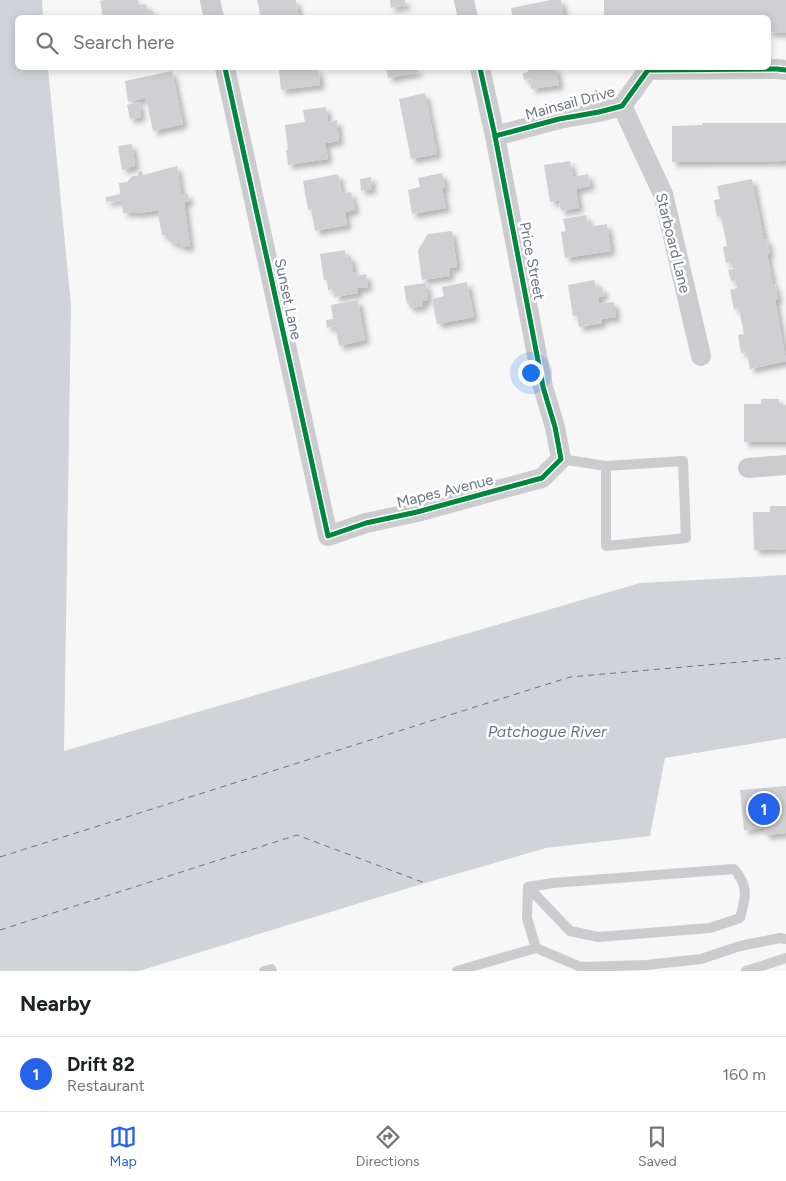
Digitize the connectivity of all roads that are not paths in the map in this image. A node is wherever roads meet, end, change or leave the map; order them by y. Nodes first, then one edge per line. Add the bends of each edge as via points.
1 (210, 0) edge
2 (464, 0) edge
3 (213, 15) edge
4 (467, 15) edge
5 (771, 69) edge
6 (225, 70) edge
7 (480, 70) edge
8 (648, 70) edge
9 (786, 70) edge
10 (622, 106) junction
11 (495, 136) junction
12 (701, 356) dead end
13 (561, 459) junction
14 (786, 465) edge
15 (606, 466) junction
16 (748, 468) dead end
17 (328, 536) joint
18 (528, 887) junction
19 (786, 939) edge
20 (536, 948) junction
21 (786, 958) edge
22 (264, 971) edge
23 (272, 971) edge
24 (457, 971) edge
25 (746, 971) edge

1 - 3 street
2 - 4 street
5 - 9 street, Mainsail Drive
6 - 17 street, Sunset Lane
7 - 11 street, Price Street
8 - 10 street, Mainsail Drive
10 - 11 street, Mainsail Drive
10 - 12 street, Starboard Lane via 663,194
11 - 13 street, Price Street via 543,387
13 - 15 lane
13 - 17 street, Mapes Avenue via 542,478
14 - 16 street
15 - 15 lane via 683,462 686,538 606,546
18 - 18 lane via 734,868 742,879 745,899 740,918 710,928 598,937 570,931
18 - 20 lane via 527,918
19 - 20 lane via 740,946 702,959 581,968
20 - 24 lane
21 - 25 lane
22 - 23 lane

